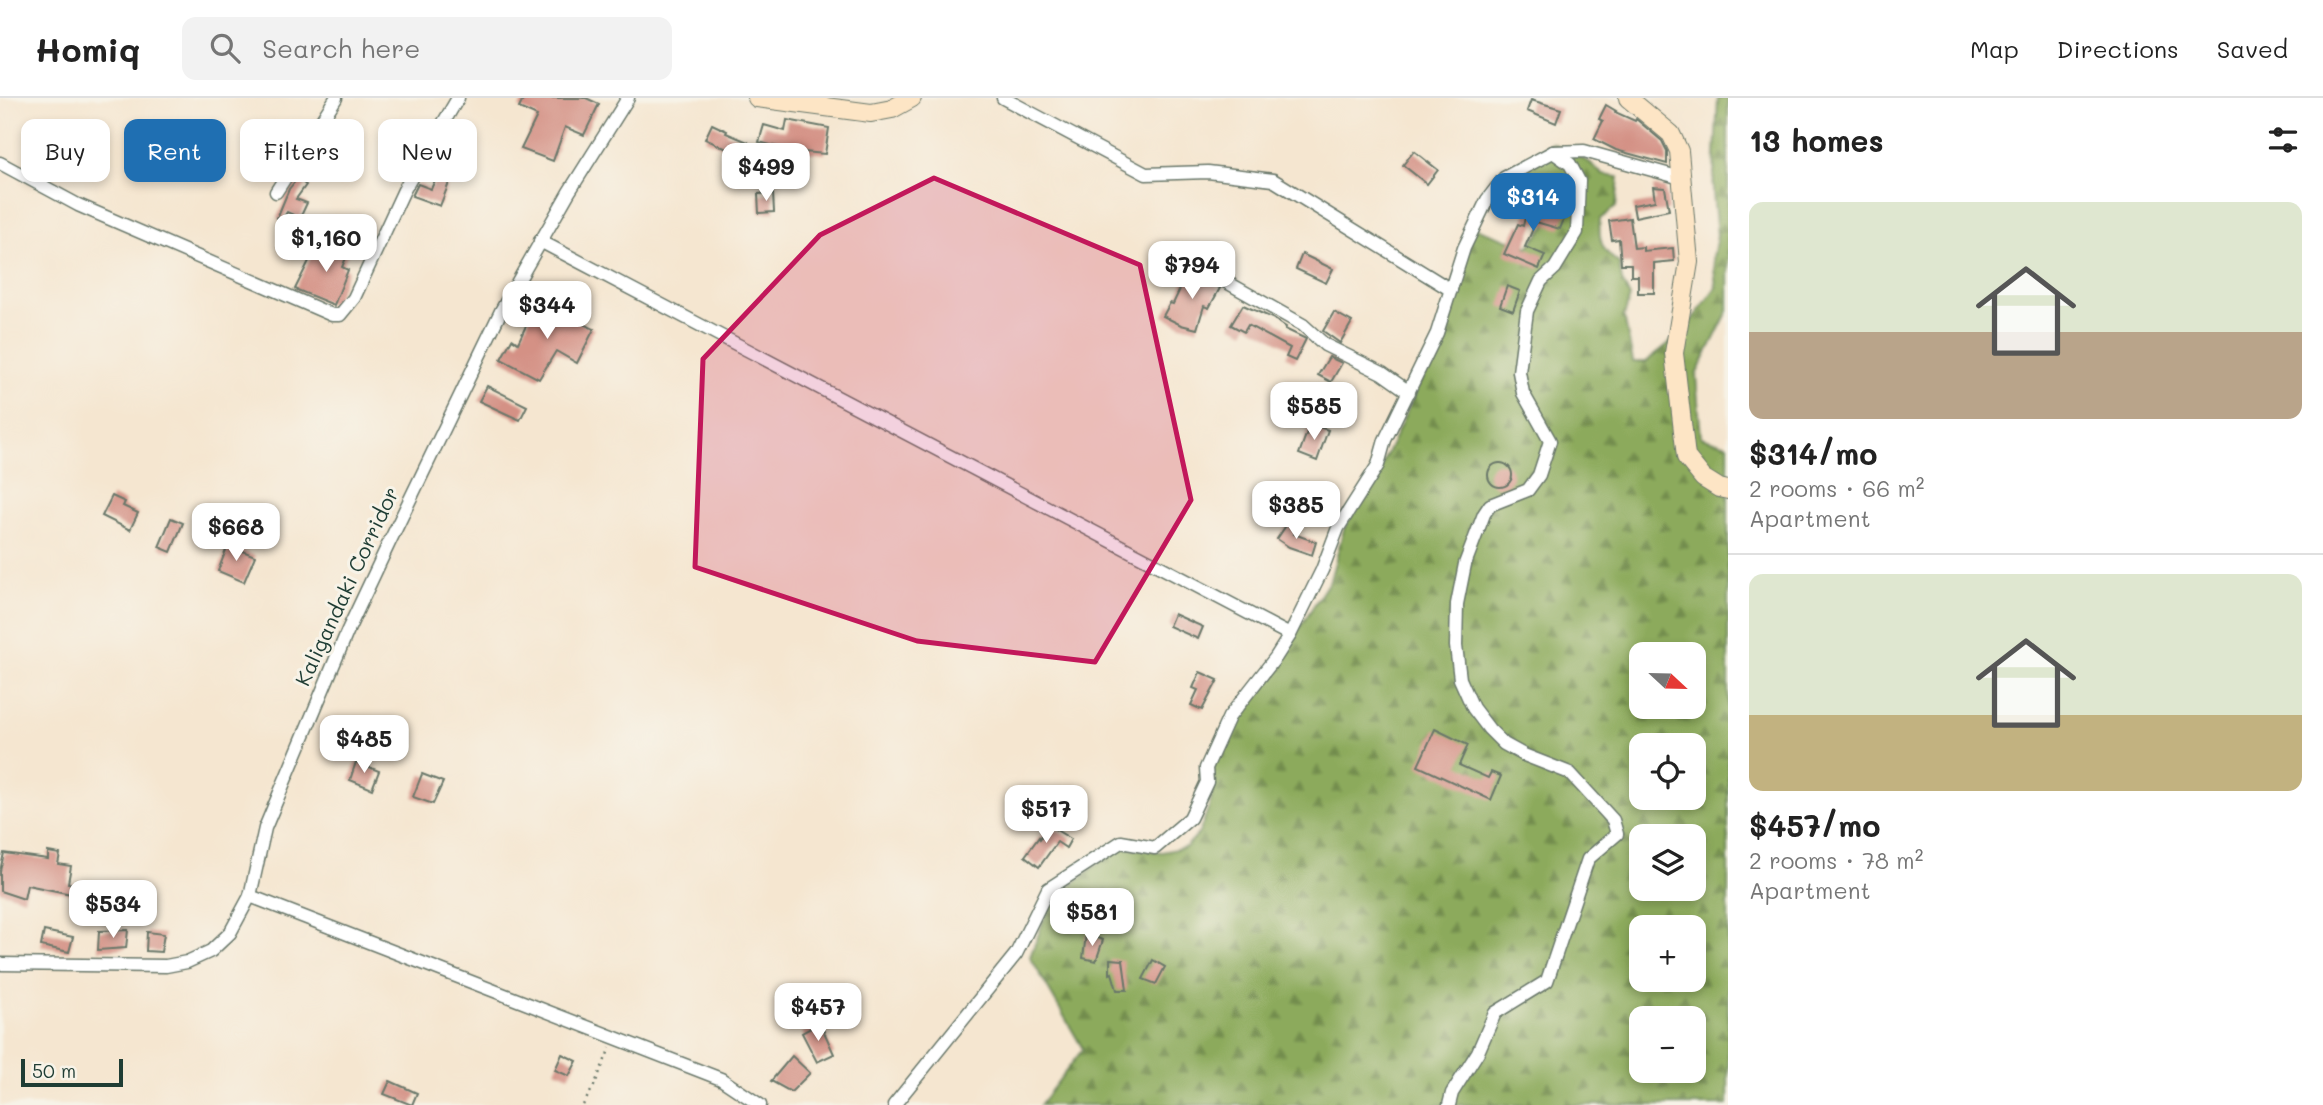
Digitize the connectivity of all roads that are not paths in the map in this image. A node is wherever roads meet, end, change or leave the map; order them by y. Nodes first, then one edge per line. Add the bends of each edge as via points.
1 (336, 98) edge
2 (458, 98) edge
3 (628, 98) edge
4 (757, 98) edge
5 (912, 98) edge
6 (1003, 98) edge
7 (1628, 98) edge
8 (1553, 152) junction
9 (0, 163) edge
10 (1681, 178) junction
11 (276, 191) dead end
12 (540, 241) junction
13 (1207, 271) dead end
14 (1451, 290) junction
15 (1409, 392) junction
16 (1728, 489) edge
17 (1290, 635) junction
18 (250, 896) junction
19 (0, 964) edge
20 (760, 1105) edge
21 (894, 1105) edge
22 (1449, 1105) edge

1 - 11 street
2 - 9 street via 404,190 354,298 340,315 78,205
3 - 12 street, Kaligandaki Corridor
4 - 5 main road via 871,113
6 - 14 street via 1146,174 1208,172 1273,180
7 - 10 main road via 1676,141
8 - 10 street via 1584,151
8 - 14 street via 1504,178 1487,200 1464,248
8 - 22 street via 1570,164 1579,181 1577,232 1555,268 1541,281 1527,311 1518,372 1522,393 1550,441 1539,475 1528,490 1490,505 1484,514 1465,565 1457,604 1456,646 1460,680 1489,729 1524,755 1570,773 1613,820 1617,834 1588,859 1547,981 1494,1013
10 - 16 main road via 1689,262 1674,353 1686,457 1710,483
12 - 17 street
12 - 18 street, Kaligandaki Corridor via 501,311 348,630 265,828
13 - 15 street
14 - 15 street
15 - 17 street via 1378,465 1338,528
17 - 21 street via 1229,717 1206,768 1207,782 1191,818 1155,848 1121,842 1048,888 1016,954
18 - 19 street, Kaligandaki Corridor via 230,933 211,951 187,962 166,966
18 - 20 street via 721,1079

